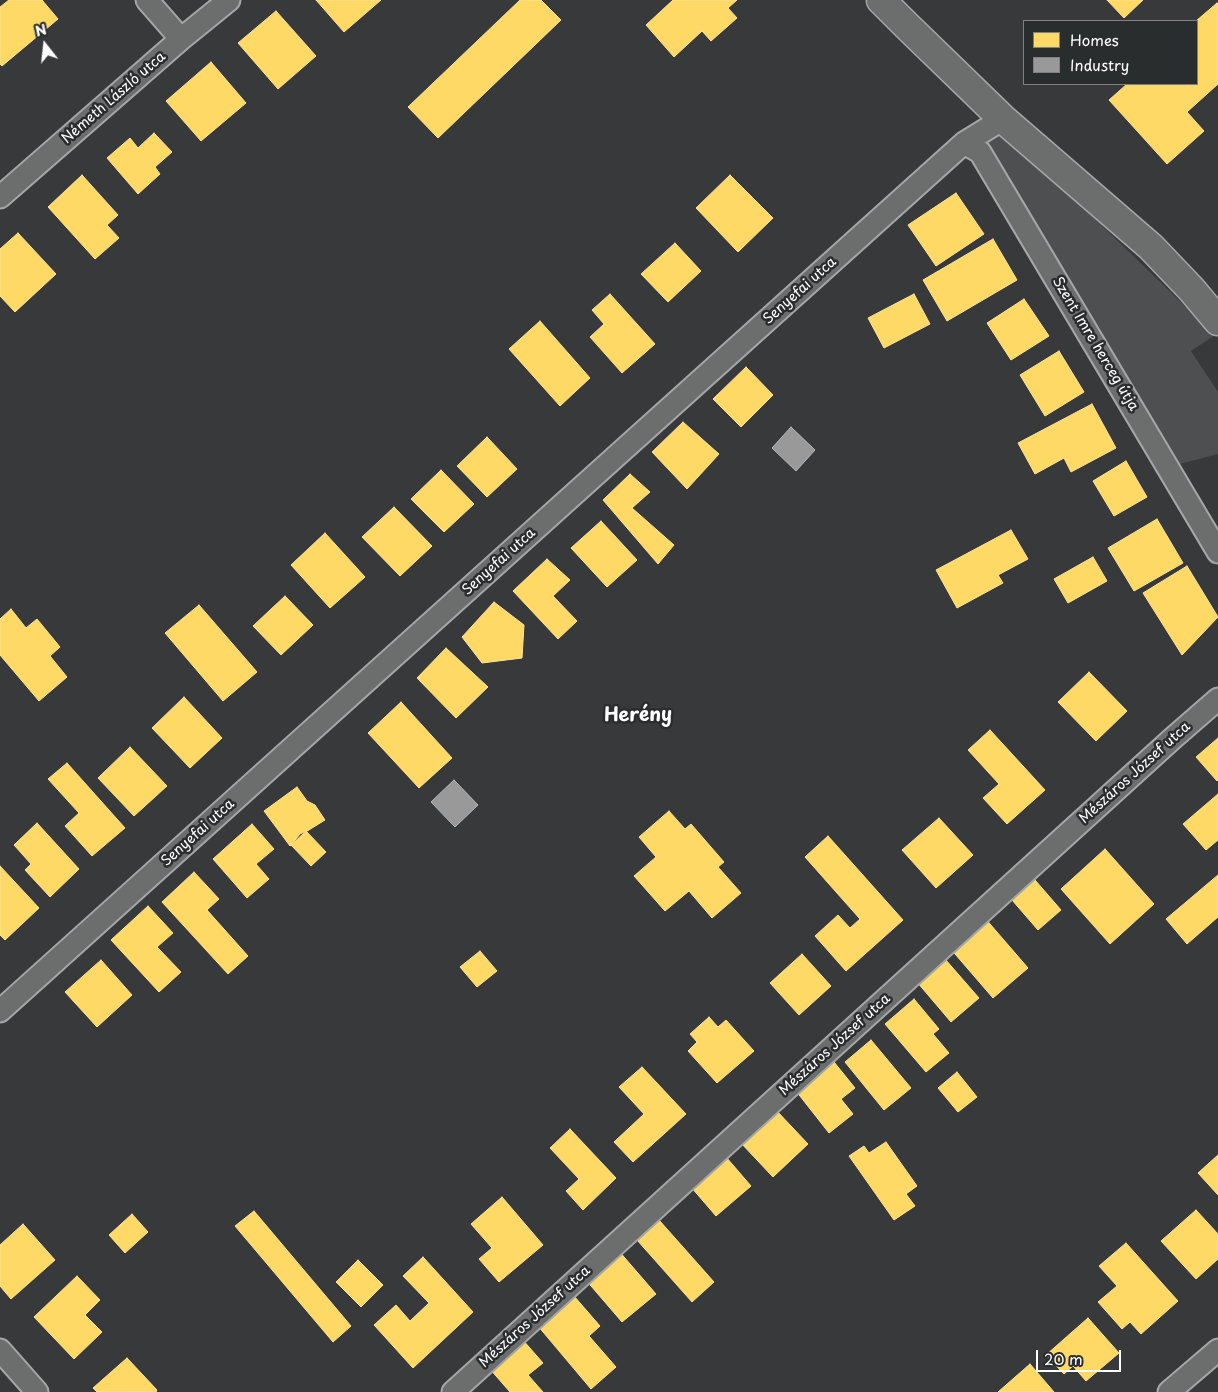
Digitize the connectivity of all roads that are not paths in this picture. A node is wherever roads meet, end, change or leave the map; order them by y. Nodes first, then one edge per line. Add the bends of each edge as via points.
1 (147, 0) edge
2 (229, 0) edge
3 (882, 0) edge
4 (181, 39) junction
5 (1003, 119) junction
6 (964, 143) junction
7 (0, 197) edge
8 (1218, 321) edge
9 (1218, 552) edge
10 (1218, 699) edge
11 (0, 1011) edge
12 (0, 1350) edge
13 (1218, 1350) edge
14 (37, 1392) edge
15 (453, 1392) edge
16 (1169, 1392) edge

1 - 4 street
2 - 4 street, Németh László utca
3 - 5 main road
4 - 7 street, Németh László utca
5 - 6 street, Senyefai utca
5 - 8 main road via 1151,247
6 - 9 street, Szent Imre herceg útja via 980,152
6 - 11 street, Senyefai utca
10 - 15 street, Mészáros József utca
12 - 14 street
13 - 16 street

